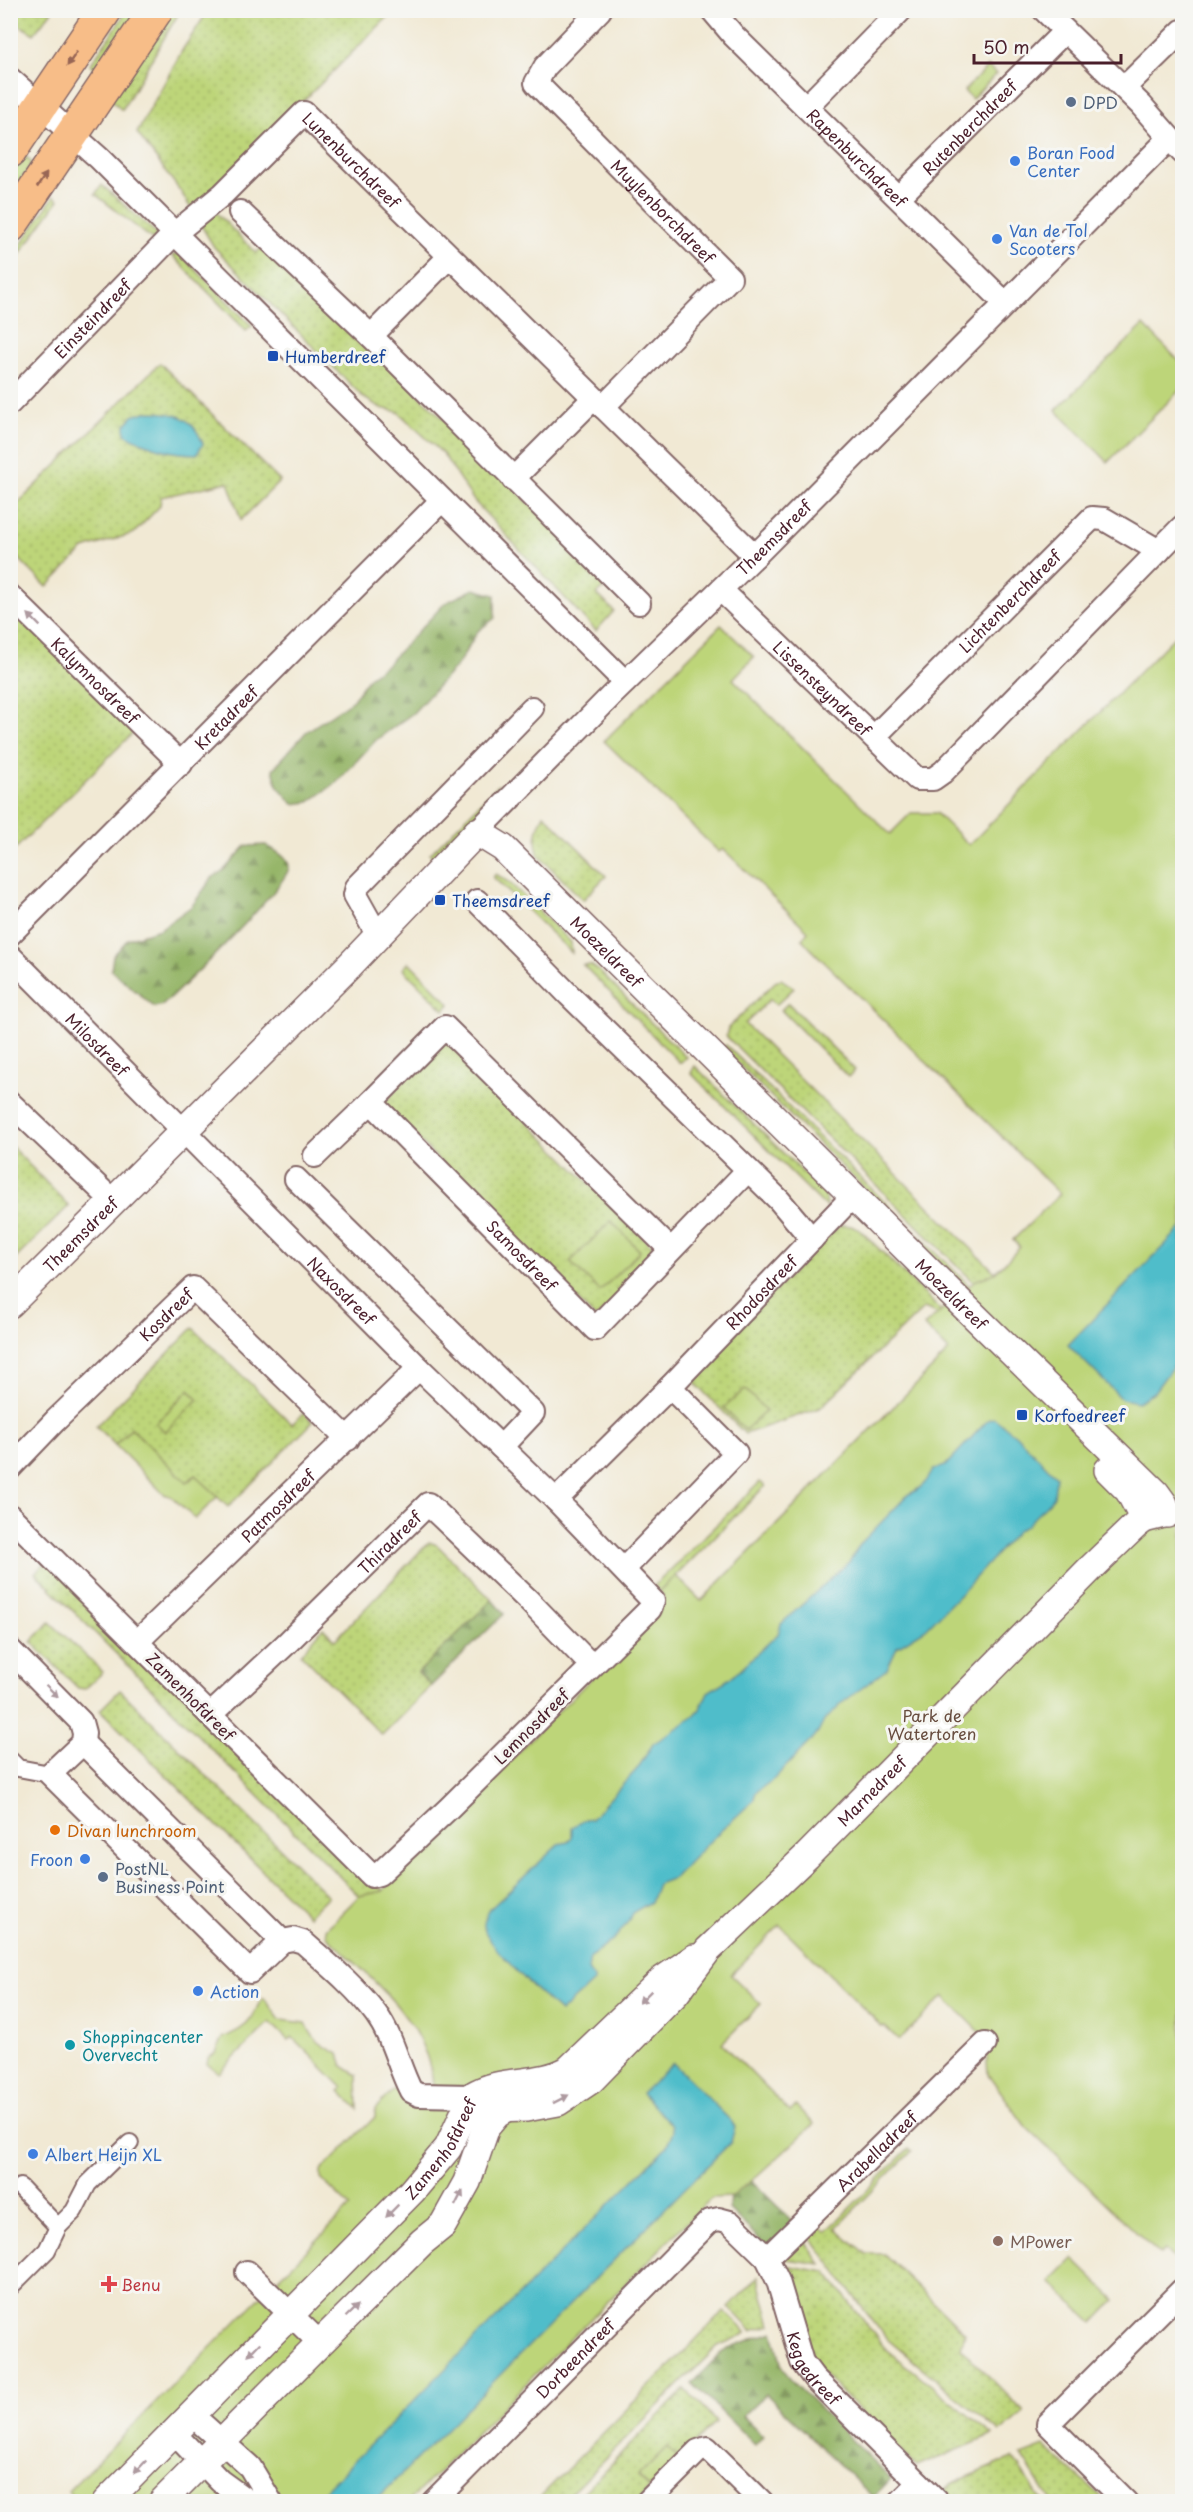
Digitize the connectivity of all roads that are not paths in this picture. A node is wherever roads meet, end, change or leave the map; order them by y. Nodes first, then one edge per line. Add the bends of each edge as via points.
1 (105, 10) edge
2 (156, 10) edge
3 (600, 10) edge
4 (712, 10) edge
5 (901, 10) edge
6 (1044, 10) edge
7 (1065, 31) junction
8 (1182, 31) edge
9 (10, 79) edge
10 (1124, 88) junction
11 (41, 105) junction
12 (806, 107) junction
13 (73, 133) junction
14 (1176, 146) edge
15 (10, 151) edge
16 (899, 197) junction
17 (240, 212) dead end
18 (10, 226) edge
19 (174, 234) junction
20 (449, 257) junction
21 (1005, 303) junction
22 (371, 336) junction
23 (10, 403) edge
24 (598, 403) junction
25 (513, 479) junction
26 (442, 500) junction
27 (1182, 527) edge
28 (1159, 551) junction
29 (755, 556) junction
30 (722, 590) junction
31 (10, 596) edge
32 (639, 603) dead end
33 (625, 682) junction
34 (532, 708) dead end
35 (874, 737) junction
36 (181, 764) junction
37 (477, 832) junction
38 (477, 901) dead end
39 (10, 934) edge
40 (378, 936) junction
41 (10, 957) edge
42 (371, 1102) junction
43 (10, 1103) edge
44 (185, 1132) junction
45 (315, 1156) dead end
46 (748, 1170) junction
47 (296, 1179) dead end
48 (114, 1202) junction
49 (848, 1202) junction
50 (812, 1239) junction
51 (671, 1250) junction
52 (10, 1304) edge
53 (419, 1368) junction
54 (670, 1387) junction
55 (348, 1438) junction
56 (501, 1447) junction
57 (10, 1468) edge
58 (556, 1500) junction
59 (10, 1516) edge
60 (1164, 1517) edge
61 (624, 1569) junction
62 (137, 1642) junction
63 (10, 1650) edge
64 (591, 1665) junction
65 (210, 1714) junction
66 (83, 1743) junction
67 (10, 1760) edge
68 (50, 1774) junction
69 (372, 1876) joint
70 (282, 1941) junction
71 (708, 1950) junction
72 (985, 2044) dead end
73 (472, 2096) junction
74 (504, 2110) junction
75 (130, 2143) dead end
76 (20, 2187) dead end
77 (719, 2219) joint
78 (58, 2227) junction
79 (767, 2258) junction
80 (247, 2272) dead end
81 (10, 2287) edge
82 (1179, 2301) edge
83 (289, 2313) junction
84 (320, 2343) junction
85 (182, 2423) junction
86 (221, 2442) junction
87 (202, 2462) junction
88 (919, 2483) junction
89 (106, 2502) edge
90 (162, 2502) edge
91 (249, 2502) edge
92 (271, 2502) edge
93 (433, 2502) edge
94 (647, 2502) edge
95 (762, 2502) edge
96 (900, 2502) edge
97 (938, 2502) edge
98 (1126, 2502) edge

1 -> 11 main road
2 - 13 main road
3 - 24 street, Muylenborchdreef via 545,67 536,83 730,278
4 - 12 street, Rapenburchdreef
5 - 12 street
6 - 7 street
7 - 10 street
7 - 16 street, Rutenberchdreef
8 - 10 street
9 - 11 street
10 - 14 street
11 - 13 street
11 - 15 main road
12 - 16 street, Rapenburchdreef
18 -> 13 main road
13 - 19 street
14 - 21 street, Theemsdreef
16 - 21 street, Rapenburchdreef
17 - 22 street
19 - 20 street, Lunenburchdreef via 223,194 304,113
19 - 23 street, Einsteindreef
19 - 26 street
20 - 22 street
20 - 24 street, Lunenburchdreef
21 - 29 street, Theemsdreef
22 - 25 street
24 - 25 street
24 - 29 street, Lunenburchdreef
25 - 32 street
26 - 33 street
26 - 36 street, Kretadreef
27 - 28 street
28 - 35 street, Lichtenberchdreef via 1104,519 1092,518
28 - 35 street, Lissensteyndreef via 933,779 917,779
29 - 30 street, Theemsdreef
30 - 33 street, Theemsdreef
30 - 35 street, Lissensteyndreef
36 -> 31 street, Kalymnosdreef
33 - 37 street, Theemsdreef
34 - 40 street via 357,886 355,895
36 - 39 street, Kretadreef
37 - 40 street, Theemsdreef
37 - 49 street, Moezeldreef via 503,848
38 - 46 street
40 - 44 street, Theemsdreef
41 - 44 street, Milosdreef
42 - 45 street
42 - 51 street via 445,1027
42 - 51 street, Samosdreef via 595,1329
43 - 48 street
44 - 48 street, Theemsdreef
44 - 53 street, Naxosdreef
46 - 50 street
46 - 51 street, Samosdreef
47 - 56 street via 532,1413
48 - 52 street, Theemsdreef
49 - 50 street, Rhodosdreef
49 - 60 street, Moezeldreef via 1129,1491
50 - 54 street, Rhodosdreef
53 - 55 street, Patmosdreef
53 - 56 street, Naxosdreef
54 - 58 street, Rhodosdreef
54 - 61 street via 736,1453
55 - 57 street, Kosdreef via 193,1288
55 - 62 street, Patmosdreef
56 - 58 street, Naxosdreef
58 - 61 street, Naxosdreef
59 - 62 street, Zamenhofdreef
60 - 71 street, Marnedreef via 1090,1569 807,1856
61 - 64 street, Lemnosdreef via 651,1597 652,1605
62 - 65 street, Zamenhofdreef
63 -> 66 street via 81,1722
64 - 65 street, Thiradreef via 428,1504
64 - 69 street, Lemnosdreef via 448,1809 379,1874
65 - 69 street, Zamenhofdreef
66 - 68 street
66 - 70 street
67 - 68 street via 18,1768
68 - 70 street via 250,1972
70 - 73 street, Zamenhofdreef via 303,1942 376,2015 411,2091
71 -> 73 street, Marnedreef via 662,1980 568,2070 554,2078 491,2085
74 -> 71 street, Marnedreef via 558,2102 591,2080 676,1993
72 - 79 street, Arabelladreef
73 - 74 street, Marnedreef via 482,2105
73 -> 83 street, Zamenhofdreef via 448,2148 431,2169
84 -> 74 street, Zamenhofdreef via 443,2225 467,2182 486,2127
75 - 78 street via 88,2184 74,2211
76 - 78 street
77 - 79 street, Keggedreef via 730,2222
77 - 93 street, Dorbeendreef via 710,2221
78 - 81 street via 47,2250
79 - 88 street, Keggedreef via 778,2281 802,2362
80 - 83 street
82 - 98 street via 1048,2424
83 - 84 street
83 -> 85 street, Zamenhofdreef
84 - 86 street, Zamenhofdreef
85 - 86 street
85 - 87 street
85 -> 89 street, Zamenhofdreef
86 - 87 street, Zamenhofdreef
86 - 92 street via 250,2467
87 - 90 street, Zamenhofdreef
87 - 91 street
88 - 96 street
88 - 97 street, Keggedreef
94 - 95 street via 698,2451 707,2448

